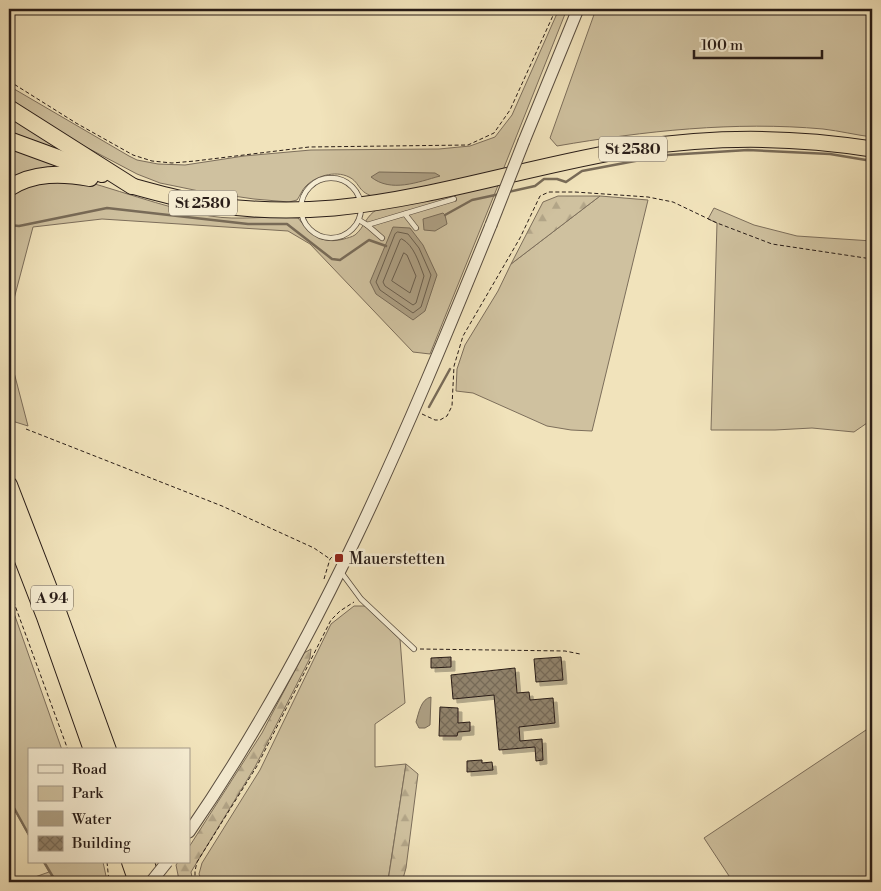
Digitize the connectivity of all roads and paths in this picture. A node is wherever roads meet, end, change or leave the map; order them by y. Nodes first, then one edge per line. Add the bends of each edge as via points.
1 (556, 9) edge
2 (578, 9) edge
3 (9, 81) edge
4 (9, 108) edge
5 (9, 140) edge
6 (872, 149) edge
7 (132, 186) junction
8 (9, 188) edge
9 (454, 199) dead end
10 (361, 204) junction
11 (300, 209) junction
12 (405, 214) junction
13 (359, 220) junction
14 (367, 225) junction
15 (416, 228) dead end
16 (382, 238) dead end
17 (872, 259) edge
18 (414, 411) junction
19 (26, 429) dead end
20 (9, 485) edge
21 (9, 524) edge
22 (9, 546) edge
23 (337, 552) dead end
24 (330, 559) junction
25 (25, 565) junction
26 (341, 571) junction
27 (324, 579) dead end
28 (9, 589) edge
29 (361, 599) junction
30 (414, 649) joint
31 (580, 654) dead end
32 (67, 748) edge
33 (91, 748) edge
34 (107, 748) edge
35 (190, 830) edge
36 (107, 864) edge
37 (131, 864) edge
38 (147, 864) edge
39 (166, 864) edge
40 (109, 882) edge
41 (137, 882) edge
42 (152, 882) edge
43 (195, 882) edge

1 - 3 path via 510,110 494,133 468,145 309,147 195,161 152,161 133,155
2 - 18 street, bridge
4 - 7 highway
5 - 7 highway, St 2580
6 - 10 highway, St 2580 via 759,140 669,144 608,153 440,192
7 - 8 highway via 50,174
7 - 11 highway, St 2580 via 229,206
9 - 12 lane
10 - 11 highway, St 2580
10 - 11 lane via 349,183 328,177 308,187 302,196
10 - 13 lane
11 - 13 lane via 305,225 312,232 329,238 346,234
12 - 14 lane
12 - 15 lane
13 - 14 lane
14 - 16 lane
17 - 18 path via 772,244 673,202 630,196 549,192 540,196 520,238 463,336 454,366 452,406 447,416 435,420
18 - 26 street
19 - 24 path via 222,506 314,548
20 - 34 highway, A 94
21 - 25 highway, A 94
22 - 25 highway
23 - 24 path
24 - 27 path
25 - 33 highway, A 94
26 - 29 lane
26 - 35 street via 259,721
28 - 32 path
29 - 30 lane
29 - 43 path via 331,620 257,766 198,862 194,871
30 - 31 path via 565,650
36 - 40 path
37 - 41 highway
38 - 42 highway
39 - 42 street, bridge

